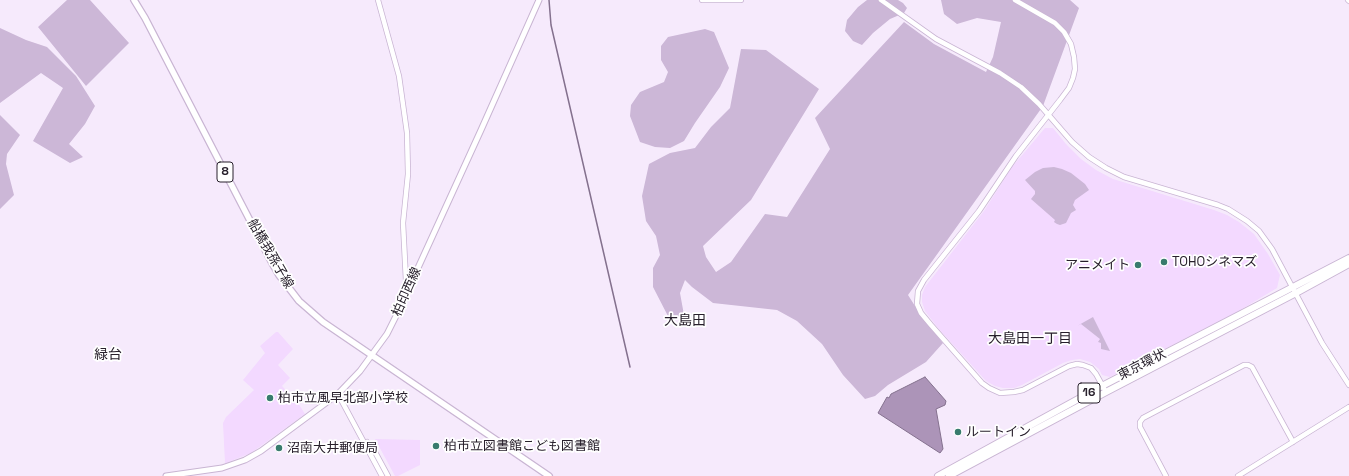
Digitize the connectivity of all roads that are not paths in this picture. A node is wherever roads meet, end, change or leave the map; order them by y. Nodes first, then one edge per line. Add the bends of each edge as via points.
1 (134, 0) edge
2 (378, 0) edge
3 (539, 0) edge
4 (702, 0) edge
5 (741, 0) edge
6 (881, 0) edge
7 (1015, 0) edge
8 (1048, 114) junction
9 (1349, 258) edge
10 (1349, 264) edge
11 (1293, 287) junction
12 (408, 288) junction
13 (1296, 293) junction
14 (372, 354) junction
15 (1349, 385) edge
16 (1102, 386) junction
17 (1106, 392) junction
18 (338, 394) junction
19 (1349, 407) edge
20 (360, 434) junction
21 (1293, 442) junction
22 (166, 476) edge
23 (382, 476) edge
24 (388, 476) edge
25 (549, 476) edge
26 (938, 476) edge
27 (949, 476) edge
28 (1166, 476) edge
29 (1238, 476) edge

1 - 14 main road, 船橋我孫子線 / 8 via 279,275 299,301 323,322
2 - 12 street via 399,76 407,133 408,174 403,223
3 - 12 main road, 柏印西線
4 - 5 street
6 - 8 street via 936,39 1013,81 1030,94
7 - 8 street via 1055,23 1071,44 1075,69 1073,78 1069,88
8 - 11 street via 1081,150 1106,168 1124,177 1218,205 1247,221 1272,248
8 - 16 street via 1004,172 979,211 924,280 918,291 917,304 921,313 982,383 1000,393 1023,390 1077,364 1091,368
9 - 11 highway, 東京環状 / 16
10 - 13 highway, 東京環状 / 16
11 - 13 street
11 - 16 highway, 東京環状 / 16
12 - 14 main road, 柏印西線 via 391,326
13 - 15 street via 1322,343
13 - 17 highway, 東京環状 / 16
14 - 18 main road, 柏印西線
14 - 25 main road, 船橋我孫子線 / 8
16 - 17 street
16 - 26 highway, 東京環状 / 16
17 - 27 highway, 東京環状 / 16
18 - 20 street
18 - 22 main road, 柏印西線 via 244,460 222,468
19 - 21 street
20 - 23 street
20 - 24 street via 375,452
21 - 28 street via 1252,367 1244,365 1143,418 1140,422 1140,427
21 - 29 street

